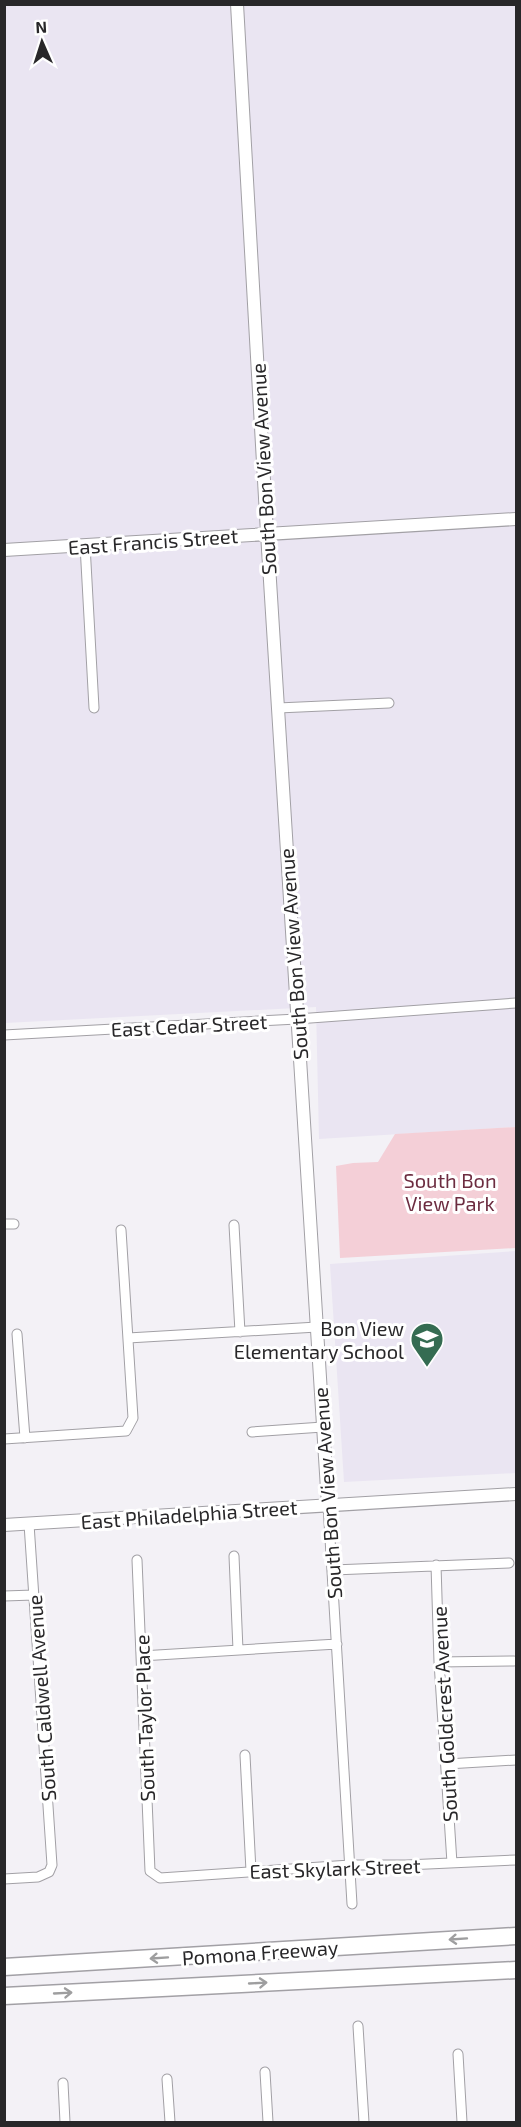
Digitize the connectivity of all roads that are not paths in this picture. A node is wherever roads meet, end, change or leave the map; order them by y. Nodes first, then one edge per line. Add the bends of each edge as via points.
1 (237, 4) edge
2 (516, 519) edge
3 (267, 533) junction
4 (85, 545) junction
5 (4, 550) edge
6 (389, 704) dead end
7 (94, 708) dead end
8 (278, 708) junction
9 (516, 1003) edge
10 (297, 1019) junction
11 (4, 1035) edge
12 (234, 1225) dead end
13 (121, 1230) dead end
14 (317, 1327) junction
15 (240, 1332) junction
16 (16, 1334) dead end
17 (128, 1338) junction
18 (323, 1427) junction
19 (252, 1432) dead end
20 (25, 1438) junction
21 (4, 1439) edge
22 (516, 1494) edge
23 (328, 1505) junction
24 (29, 1524) junction
25 (4, 1525) edge
26 (234, 1556) dead end
27 (137, 1560) dead end
28 (509, 1563) dead end
29 (436, 1565) junction
30 (333, 1570) junction
31 (34, 1595) junction
32 (4, 1596) edge
33 (337, 1644) junction
34 (238, 1650) junction
35 (141, 1656) junction
36 (514, 1661) dead end
37 (439, 1662) junction
38 (245, 1755) dead end
39 (516, 1760) edge
40 (447, 1764) junction
41 (516, 1860) edge
42 (452, 1863) junction
43 (350, 1865) junction
44 (251, 1871) junction
45 (155, 1875) joint
46 (4, 1879) edge
47 (352, 1904) dead end
48 (516, 1936) edge
49 (4, 1967) edge
50 (516, 1970) edge
51 (4, 1996) edge
52 (358, 2026) dead end
53 (458, 2054) dead end
54 (265, 2072) dead end
55 (167, 2079) dead end
56 (63, 2083) dead end
57 (65, 2122) edge
58 (170, 2122) edge
59 (268, 2122) edge
60 (364, 2122) edge
61 (462, 2122) edge

1 - 3 street, South Bon View Avenue
2 - 3 street, East Francis Street
3 - 4 street, East Francis Street
3 - 8 street, South Bon View Avenue
4 - 5 street, East Francis Street
4 - 7 street
6 - 8 street
8 - 10 street, South Bon View Avenue
9 - 10 street, East Cedar Street
10 - 11 street, East Cedar Street
10 - 14 street, South Bon View Avenue
12 - 15 street
13 - 17 street
14 - 15 street
14 - 18 street, South Bon View Avenue
15 - 17 street
16 - 20 street
17 - 20 street via 133,1418 126,1431
18 - 19 street
18 - 23 street, South Bon View Avenue
20 - 21 street
22 - 23 street, East Philadelphia Street
23 - 24 street, East Philadelphia Street
23 - 30 street, South Bon View Avenue
24 - 25 street, East Philadelphia Street
24 - 31 street, South Caldwell Avenue
26 - 34 street
27 - 35 street, South Taylor Place
28 - 29 street
29 - 30 street
29 - 37 street, South Goldcrest Avenue
30 - 33 street, South Bon View Avenue
31 - 32 street
31 - 46 street, South Caldwell Avenue via 52,1865 49,1872 38,1877
33 - 34 street
33 - 43 street, South Bon View Avenue
34 - 35 street
35 - 45 street, South Taylor Place via 150,1871
36 - 37 street
37 - 40 street, South Goldcrest Avenue
38 - 44 street
39 - 40 street
40 - 42 street, South Goldcrest Avenue
41 - 42 street, East Skylark Street
42 - 43 street, East Skylark Street
43 - 44 street, East Skylark Street
43 - 47 street, South Bon View Avenue
44 - 45 street, East Skylark Street via 160,1878
48 -> 49 highway, Pomona Freeway
51 -> 50 highway, Pomona Freeway
52 - 60 street
53 - 61 street
54 - 59 street
55 - 58 street
56 - 57 street

